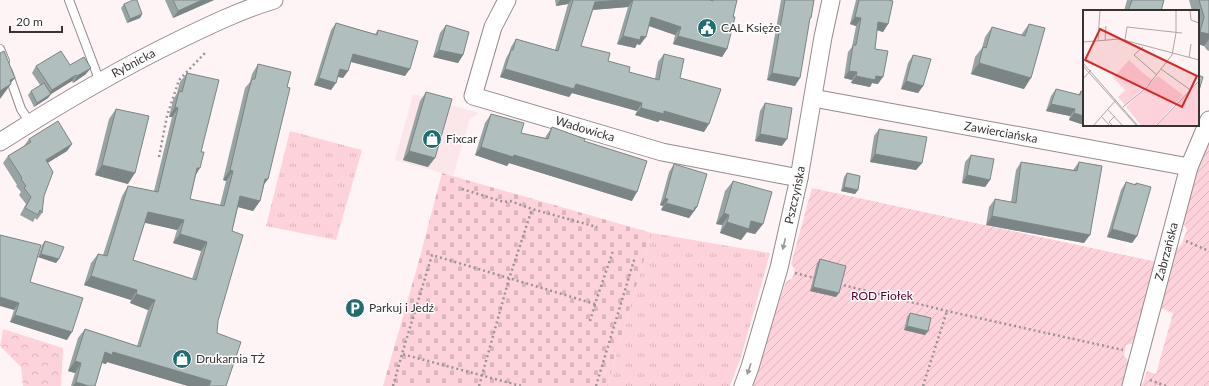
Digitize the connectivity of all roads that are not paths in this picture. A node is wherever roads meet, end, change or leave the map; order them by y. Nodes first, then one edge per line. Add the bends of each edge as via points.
1 (69, 0) edge
2 (274, 0) edge
3 (507, 0) edge
4 (831, 0) edge
5 (0, 49) edge
6 (100, 82) junction
7 (813, 98) junction
8 (1209, 120) edge
9 (30, 123) junction
10 (0, 142) edge
11 (1189, 167) junction
12 (799, 178) junction
13 (743, 386) edge
14 (1131, 386) edge

1 - 6 lane
2 - 6 street, Rybnicka via 252,6 221,20 142,58
3 - 12 street, Wadowicka via 493,27 473,96 662,152
4 - 7 street, Pszczyńska
5 - 9 lane via 21,109
6 - 9 street, Rybnicka
7 - 11 street, Zawierciańska
7 - 12 street, Pszczyńska
8 - 11 street, Zabrzańska
9 - 10 street, Rybnicka
11 - 14 street, Zabrzańska
12 -> 13 street, Pszczyńska via 779,268

